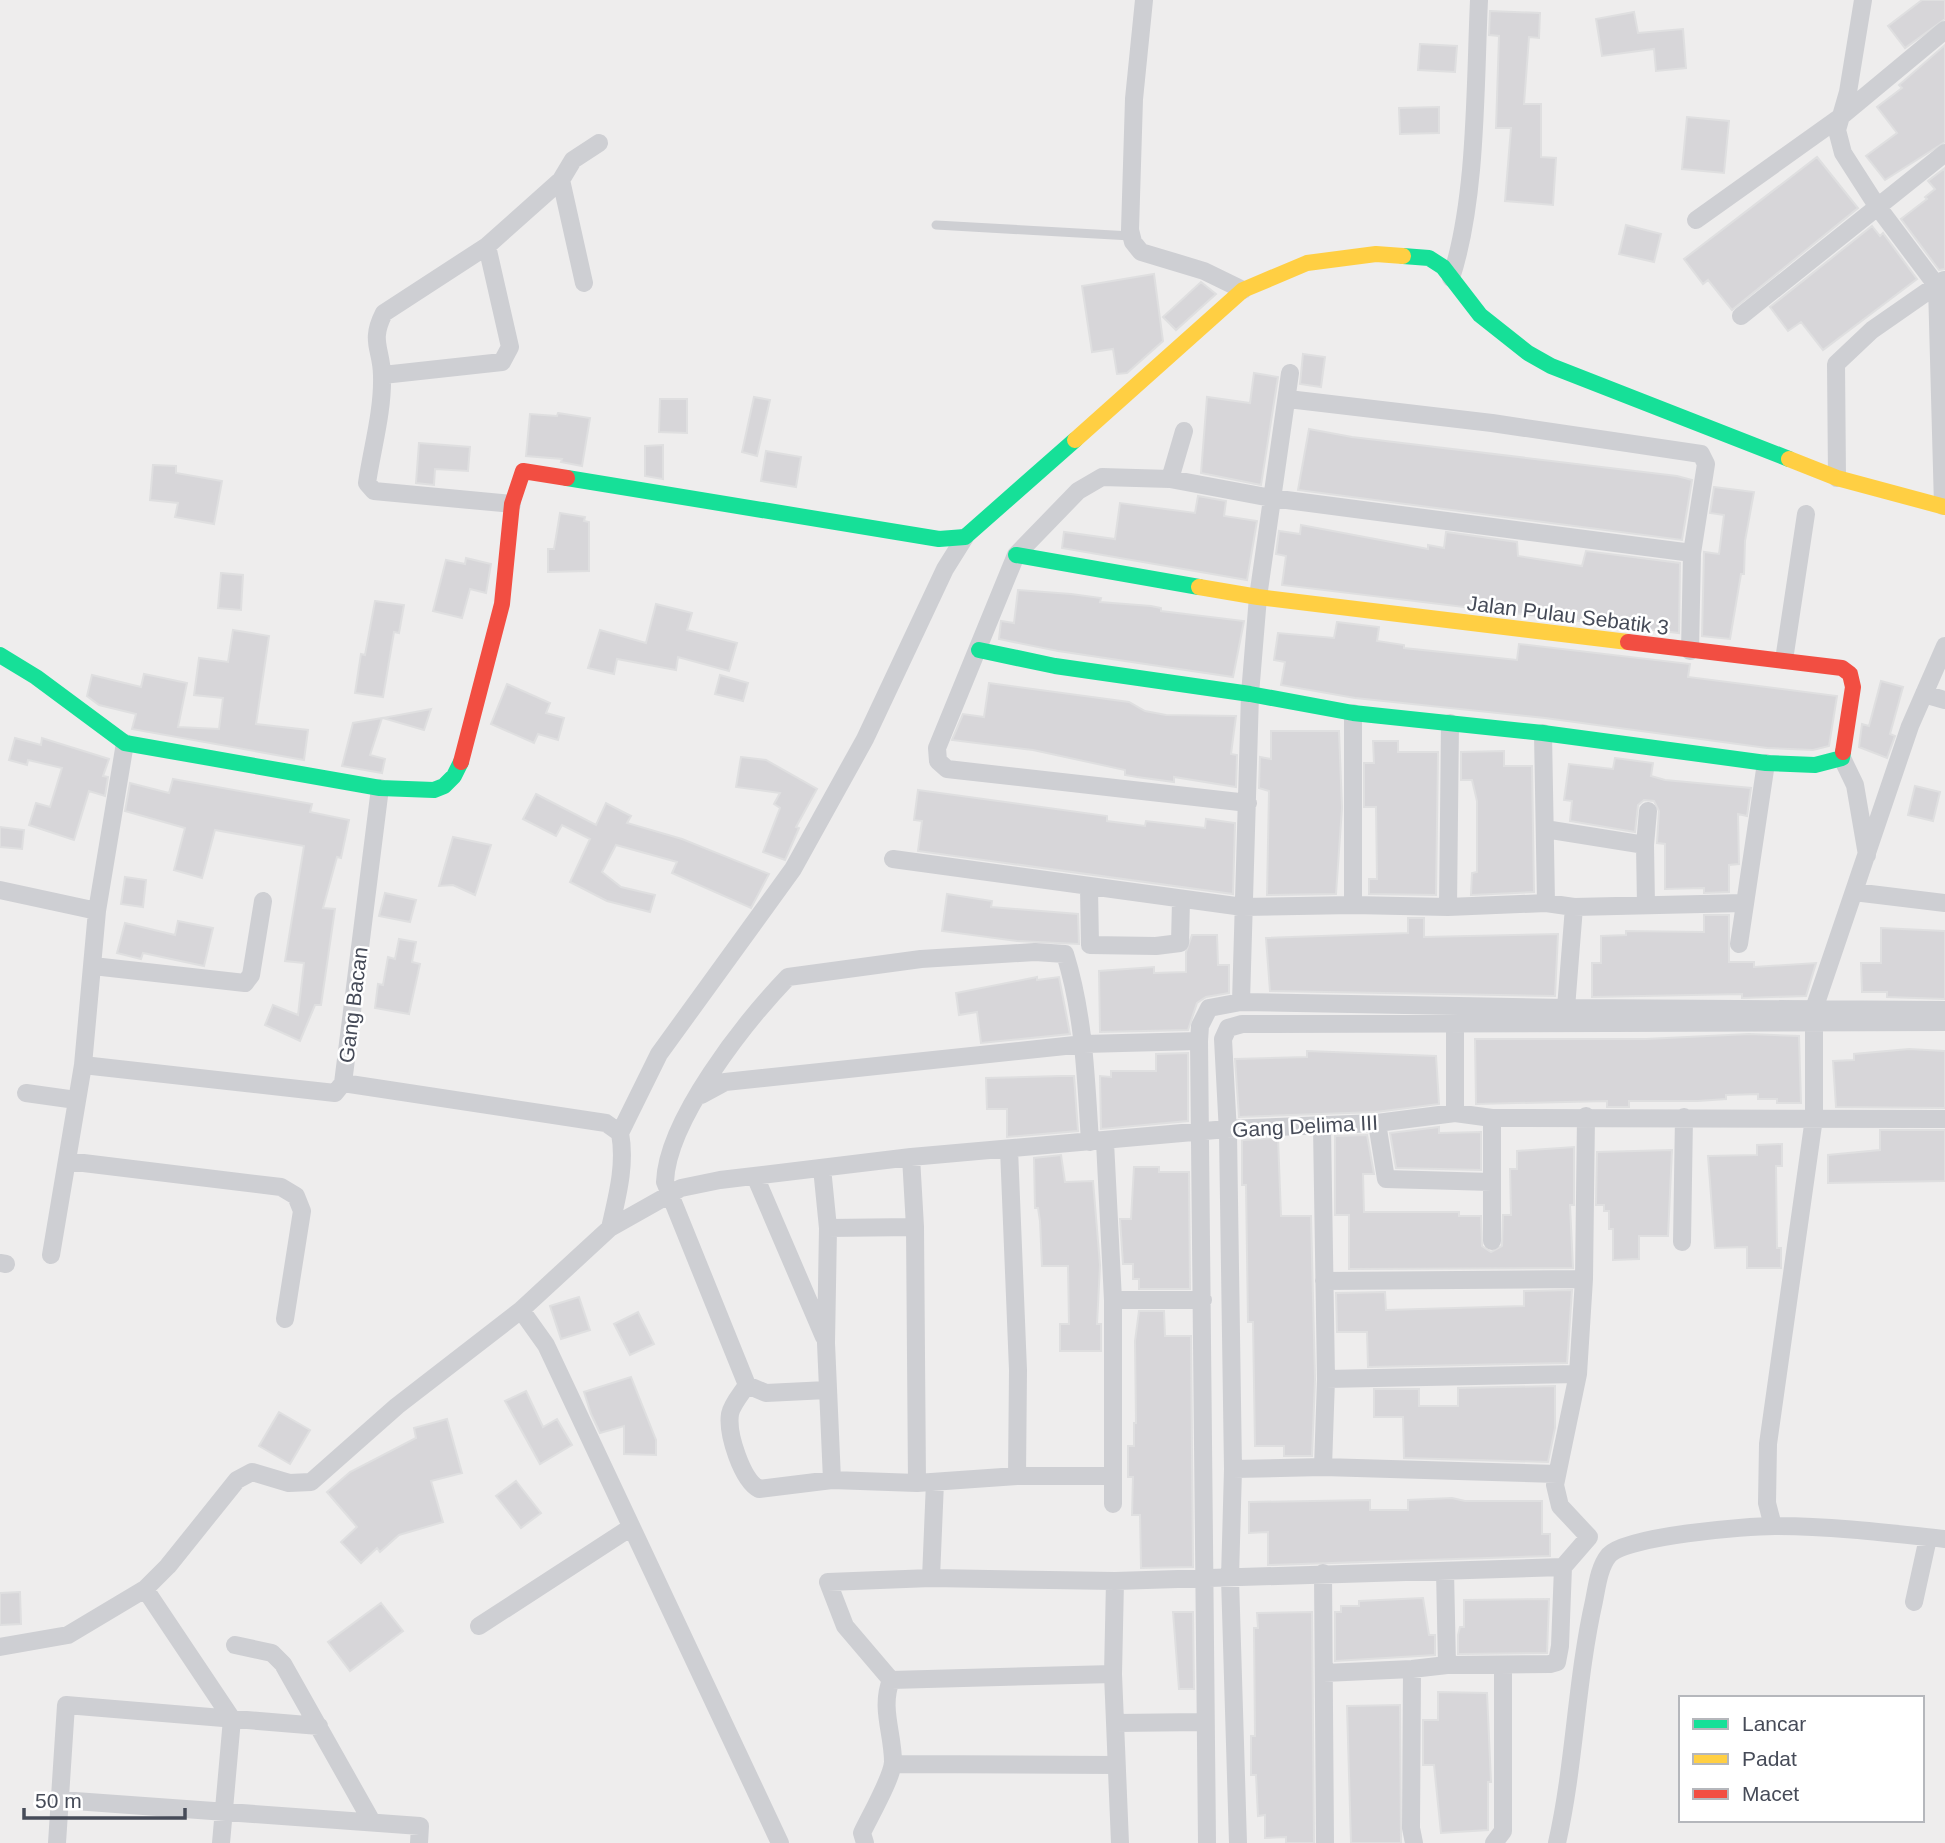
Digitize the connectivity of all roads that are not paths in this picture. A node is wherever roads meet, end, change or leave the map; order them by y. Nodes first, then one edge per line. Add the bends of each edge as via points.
1 (1144, 0) edge
2 (1479, 0) edge
3 (1863, 0) edge
4 (1945, 30) edge
5 (1839, 118) junction
6 (599, 143) dead end
7 (1945, 153) edge
8 (561, 180) junction
9 (1877, 206) junction
10 (1696, 220) dead end
11 (936, 225) dead end
12 (1131, 236) junction
13 (486, 246) junction
14 (1451, 278) junction
15 (1941, 282) edge
16 (584, 283) dead end
17 (1243, 290) junction
18 (1741, 316) dead end
19 (1290, 373) dead end
20 (383, 375) junction
21 (1288, 399) junction
22 (1184, 431) dead end
23 (1837, 478) junction
24 (1170, 479) junction
25 (1271, 498) junction
26 (512, 504) junction
27 (1944, 507) edge
28 (1806, 514) dead end
29 (965, 537) junction
30 (1692, 553) junction
31 (1016, 555) junction
32 (1258, 597) junction
33 (1945, 646) edge
34 (979, 650) junction
35 (1690, 651) junction
36 (0, 655) edge
37 (1784, 660) junction
38 (1250, 694) junction
39 (1924, 694) junction
40 (1945, 700) edge
41 (1353, 713) junction
42 (1450, 723) junction
43 (1543, 733) junction
44 (125, 743) junction
45 (1842, 758) junction
46 (1766, 763) junction
47 (380, 788) junction
48 (1248, 803) junction
49 (1648, 811) dead end
50 (1545, 829) junction
51 (1644, 845) junction
52 (1867, 855) junction
53 (893, 859) dead end
54 (1089, 888) junction
55 (0, 890) edge
56 (1854, 892) junction
57 (1181, 900) junction
58 (263, 901) dead end
59 (1546, 903) junction
60 (1744, 903) junction
61 (1945, 903) edge
62 (1353, 905) junction
63 (1646, 905) junction
64 (1243, 907) junction
65 (1448, 907) junction
66 (1574, 907) junction
67 (97, 911) junction
68 (1739, 944) dead end
69 (93, 966) junction
70 (1241, 1002) junction
71 (1566, 1008) junction
72 (1945, 1010) edge
73 (1814, 1017) junction
74 (1945, 1022) edge
75 (1455, 1025) junction
76 (1199, 1041) junction
77 (1084, 1044) junction
78 (83, 1065) junction
79 (342, 1083) junction
80 (26, 1093) dead end
81 (698, 1096) junction
82 (76, 1100) junction
83 (1455, 1113) junction
84 (1586, 1116) junction
85 (1684, 1117) junction
86 (1492, 1118) junction
87 (1814, 1118) junction
88 (1945, 1119) edge
89 (1377, 1123) junction
90 (1322, 1126) junction
91 (1227, 1129) junction
92 (620, 1133) junction
93 (1202, 1133) junction
94 (1098, 1142) junction
95 (1009, 1149) junction
96 (911, 1157) junction
97 (67, 1161) junction
98 (822, 1168) junction
99 (755, 1177) junction
100 (1492, 1182) junction
101 (669, 1194) junction
102 (915, 1227) junction
103 (610, 1228) junction
104 (828, 1228) junction
105 (1492, 1241) dead end
106 (1682, 1242) dead end
107 (51, 1255) dead end
108 (1584, 1279) junction
109 (1324, 1281) junction
110 (1113, 1300) junction
111 (1203, 1300) junction
112 (521, 1310) junction
113 (285, 1319) dead end
114 (826, 1343) junction
115 (1578, 1374) junction
116 (1325, 1379) junction
117 (747, 1385) junction
118 (827, 1390) junction
119 (1323, 1467) junction
120 (1233, 1469) junction
121 (1557, 1474) junction
122 (1017, 1476) junction
123 (1112, 1476) junction
124 (832, 1480) junction
125 (935, 1482) junction
126 (917, 1483) junction
127 (1113, 1504) dead end
128 (1773, 1526) junction
129 (630, 1528) junction
130 (1589, 1537) junction
131 (1937, 1538) edge
132 (1608, 1556) junction
133 (1563, 1567) junction
134 (1446, 1571) junction
135 (1323, 1573) junction
136 (931, 1578) junction
137 (1204, 1578) junction
138 (1230, 1578) junction
139 (1115, 1581) junction
140 (145, 1589) junction
141 (1914, 1602) dead end
142 (479, 1626) dead end
143 (235, 1645) dead end
144 (0, 1647) edge
145 (1447, 1665) junction
146 (1503, 1666) junction
147 (1412, 1670) junction
148 (1324, 1673) junction
149 (1114, 1674) junction
150 (891, 1680) junction
151 (232, 1718) junction
152 (1204, 1722) junction
153 (1116, 1723) junction
154 (319, 1726) junction
155 (893, 1764) junction
156 (1115, 1765) junction
157 (61, 1800) junction
158 (224, 1812) junction
159 (372, 1822) junction
160 (57, 1843) edge
161 (221, 1843) edge
162 (419, 1843) edge
163 (780, 1843) edge
164 (865, 1843) edge
165 (1120, 1843) edge
166 (1207, 1843) edge
167 (1238, 1843) edge
168 (1325, 1843) edge
169 (1414, 1843) edge
170 (1493, 1843) edge
171 (1558, 1843) edge

1 - 12 street via 1134,99
2 - 14 street via 1470,164 1460,247
3 - 5 street via 1848,92
4 - 5 street
5 - 9 street via 1843,153
5 - 10 street
6 - 8 street via 573,160
7 - 9 street
8 - 13 street
8 - 16 street
9 - 15 street
9 - 18 street
11 - 12 lane
12 - 17 street via 1140,252 1204,271
13 - 20 street via 384,313 375,345
13 - 20 street via 510,347 502,362
14 - 17 street via 1429,258 1376,254 1307,263
14 - 23 street via 1480,315 1552,366
15 - 23 street via 1872,330 1836,364
15 - 27 street
17 - 29 street
19 - 21 street
20 - 26 street via 368,483 374,491
21 - 25 street
21 - 30 street via 1697,452 1706,464
22 - 24 street
23 - 27 street
24 - 25 street
24 - 31 street via 1110,477 1091,481
25 - 30 street
25 - 32 street
26 - 29 street via 523,471 939,538
26 - 47 street via 502,604 466,751 444,786 419,792
28 - 37 street
29 - 92 street via 945,569 865,739 793,869 659,1054
30 - 35 street
31 - 32 street, Jalan Pulau Sebatik 3
31 - 34 street
32 - 35 street, Jalan Pulau Sebatik 3
32 - 38 street
33 - 39 street
34 - 38 street via 1055,666
34 - 48 street via 937,748 938,761 947,769
35 - 37 street, Jalan Pulau Sebatik 3
36 - 44 street
37 - 45 street, Jalan Pulau Sebatik 3 via 1842,668 1852,677
38 - 41 street
38 - 48 street
39 - 40 street
39 - 52 street
41 - 42 street
41 - 62 street
42 - 43 street
42 - 65 street
43 - 46 street
43 - 50 street
44 - 47 street
44 - 67 street
45 - 46 street via 1815,765
45 - 52 street via 1855,785
46 - 60 street
47 - 79 street, Gang Bacan
48 - 64 street
49 - 51 street
50 - 51 street
50 - 59 street
51 - 63 street
52 - 56 street
53 - 54 street
54 - 57 street
54 - 57 street via 1090,945 1180,943
55 - 67 street
56 - 61 street
56 - 73 street
57 - 64 street
58 - 69 street via 251,975 245,983
59 - 65 street
59 - 66 street
60 - 63 street
60 - 68 street
62 - 64 street
62 - 65 street
63 - 66 street
64 - 70 street
66 - 71 street
67 - 69 street
69 - 78 street
70 - 71 street
70 - 76 street via 1209,1008
71 - 73 street
72 - 73 street
73 - 74 street
73 - 75 street
73 - 87 street
75 - 83 street
75 - 91 street via 1242,1024 1227,1028 1223,1039
76 - 77 street
76 - 93 street
77 - 81 street via 725,1082
77 - 81 street via 1065,954 921,959 824,971 788,977
77 - 94 street
78 - 79 street, Gang Bacan via 329,1095
78 - 82 street
79 - 92 street via 606,1123
80 - 82 street
81 - 101 street via 675,1133 665,1165
82 - 97 street
83 - 86 street, Gang Delima III
83 - 89 street, Gang Delima III
84 - 85 street, Gang Delima III
84 - 86 street, Gang Delima III
84 - 108 street
85 - 87 street, Gang Delima III
85 - 106 street
86 - 100 street
87 - 88 street, Gang Delima III
87 - 128 street via 1768,1444 1767,1503
89 - 90 street, Gang Delima III
89 - 100 street via 1386,1179
90 - 91 street, Gang Delima III
90 - 109 street
91 - 93 street, Gang Delima III
91 - 120 street
92 - 103 street via 620,1186
93 - 94 street, Gang Delima III
93 - 111 street
94 - 95 street, Gang Delima III
94 - 110 street
95 - 96 street, Gang Delima III
95 - 122 street via 1018,1370
96 - 98 street, Gang Delima III
96 - 102 street
97 - 107 street
97 - 113 street via 281,1187 296,1196 302,1211
98 - 99 street, Gang Delima III
98 - 104 street
99 - 101 street, Gang Delima III via 681,1188
99 - 114 street
100 - 105 street
101 - 103 street, Gang Delima III
101 - 117 street
102 - 104 street
102 - 126 street
103 - 112 street, Gang Delima III
104 - 114 street
108 - 109 street
108 - 115 street
109 - 116 street
110 - 111 street
110 - 123 street
111 - 137 street
112 - 129 street via 546,1345
112 - 140 street, Gang Delima III via 397,1406 311,1482 289,1483 252,1472 237,1480
114 - 118 street
115 - 116 street
115 - 121 street
116 - 119 street
117 - 118 street via 766,1393
117 - 124 street via 730,1415 736,1453 751,1485 768,1489
118 - 124 street
119 - 120 street
119 - 121 street
120 - 138 street
121 - 130 street via 1560,1506
122 - 123 street
122 - 125 street
123 - 127 street
124 - 126 street
125 - 126 street
125 - 136 street
128 - 131 street
128 - 132 street via 1642,1541 1619,1547
129 - 142 street
129 - 163 street
130 - 132 street
130 - 133 street
131 - 141 street
132 - 171 street via 1587,1629
133 - 134 street
133 - 146 street via 1557,1662
134 - 135 street
134 - 145 street
135 - 138 street
135 - 148 street
136 - 139 street
136 - 150 street via 828,1582 845,1626
137 - 138 street
137 - 139 street
137 - 152 street
138 - 167 street
139 - 149 street
140 - 144 street, Gang Delima III via 68,1635
140 - 151 street
143 - 154 street via 272,1653
145 - 146 street
145 - 147 street
146 - 170 street via 1503,1831
147 - 148 street
147 - 169 street via 1410,1828
148 - 168 street
149 - 150 street
149 - 153 street
150 - 155 street via 885,1707
151 - 154 street
151 - 157 street via 66,1705
151 - 158 street
152 - 153 street
152 - 166 street
153 - 156 street
154 - 159 street
155 - 156 street
155 - 164 street via 862,1833
156 - 165 street
157 - 158 street
157 - 160 street
158 - 159 street
158 - 161 street
159 - 162 street via 420,1826

